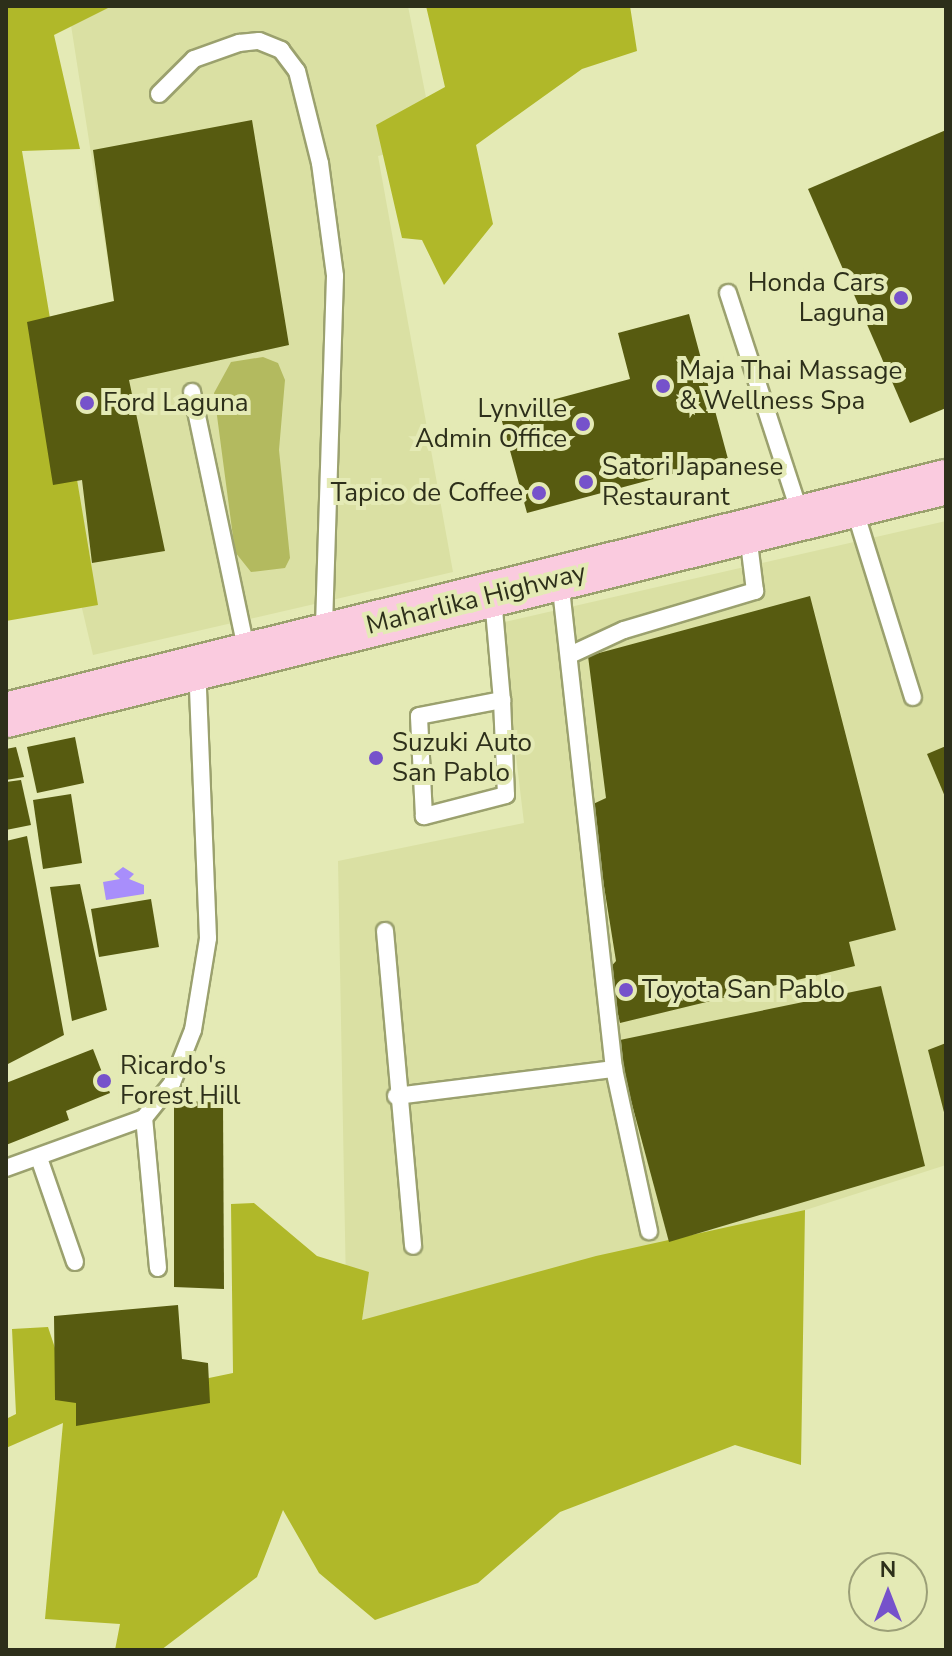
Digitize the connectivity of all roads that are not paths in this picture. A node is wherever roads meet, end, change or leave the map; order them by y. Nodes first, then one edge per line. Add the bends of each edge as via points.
1 (159, 94) dead end
2 (728, 293) dead end
3 (192, 392) dead end
4 (946, 482) edge
5 (854, 506) junction
6 (802, 519) junction
7 (748, 532) junction
8 (559, 579) junction
9 (493, 595) junction
10 (324, 637) junction
11 (572, 654) junction
12 (247, 656) junction
13 (197, 668) junction
14 (913, 697) dead end
15 (502, 700) junction
16 (6, 715) edge
17 (385, 931) dead end
18 (614, 1069) junction
19 (396, 1096) junction
20 (144, 1118) junction
21 (39, 1158) junction
22 (6, 1168) edge
23 (649, 1231) dead end
24 (413, 1246) dead end
25 (75, 1262) dead end
26 (158, 1268) dead end

1 - 10 lane via 194,59 239,43 259,41 281,50 297,71 320,163 335,276
2 - 6 lane
3 - 12 lane
4 - 5 main road, Maharlika Highway
5 - 6 main road, Maharlika Highway
5 - 14 lane
6 - 7 main road, Maharlika Highway
7 - 8 main road, Maharlika Highway
7 - 11 lane via 755,591 624,630
8 - 9 main road, Maharlika Highway
8 - 11 lane
9 - 10 main road, Maharlika Highway
9 - 15 lane
10 - 12 main road, Maharlika Highway
11 - 18 lane
12 - 13 main road, Maharlika Highway
13 - 16 main road, Maharlika Highway
13 - 20 lane via 208,938 203,983 172,1083
15 - 15 lane via 419,716 424,816 506,795
17 - 19 lane
18 - 19 lane
18 - 23 lane
19 - 24 lane
20 - 21 lane
20 - 26 lane
21 - 22 lane
21 - 25 lane

